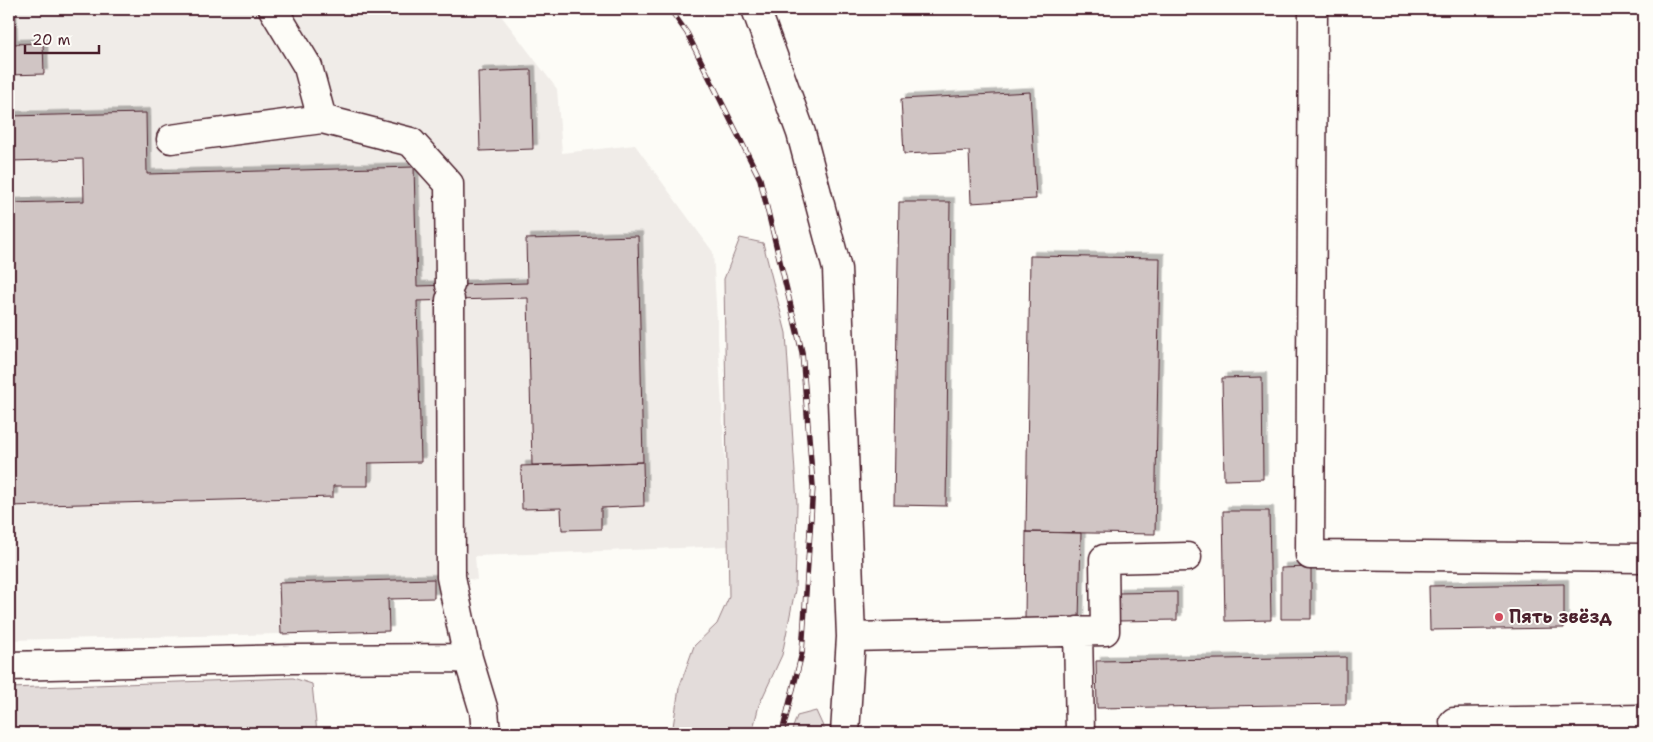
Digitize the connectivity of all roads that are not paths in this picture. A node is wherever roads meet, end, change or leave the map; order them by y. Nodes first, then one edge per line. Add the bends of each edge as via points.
1 (273, 9) edge
2 (756, 9) edge
3 (1313, 9) edge
4 (322, 119) junction
5 (171, 139) dead end
6 (1187, 557) dead end
7 (1644, 558) edge
8 (1078, 631) junction
9 (851, 637) junction
10 (468, 658) junction
11 (9, 666) edge
12 (1644, 719) edge
13 (1454, 722) dead end
14 (1519, 727) edge
15 (486, 733) edge
16 (845, 733) edge
17 (1080, 733) edge

1 - 4 lane via 308,67
2 - 9 lane via 800,133 837,269
3 - 7 lane via 1310,555
4 - 5 lane
4 - 10 lane via 411,142 449,184 451,577
6 - 8 lane via 1104,559 1105,631
8 - 9 lane
8 - 17 lane
9 - 16 lane
10 - 11 lane
10 - 15 lane via 484,711
12 - 14 lane
13 - 14 lane

